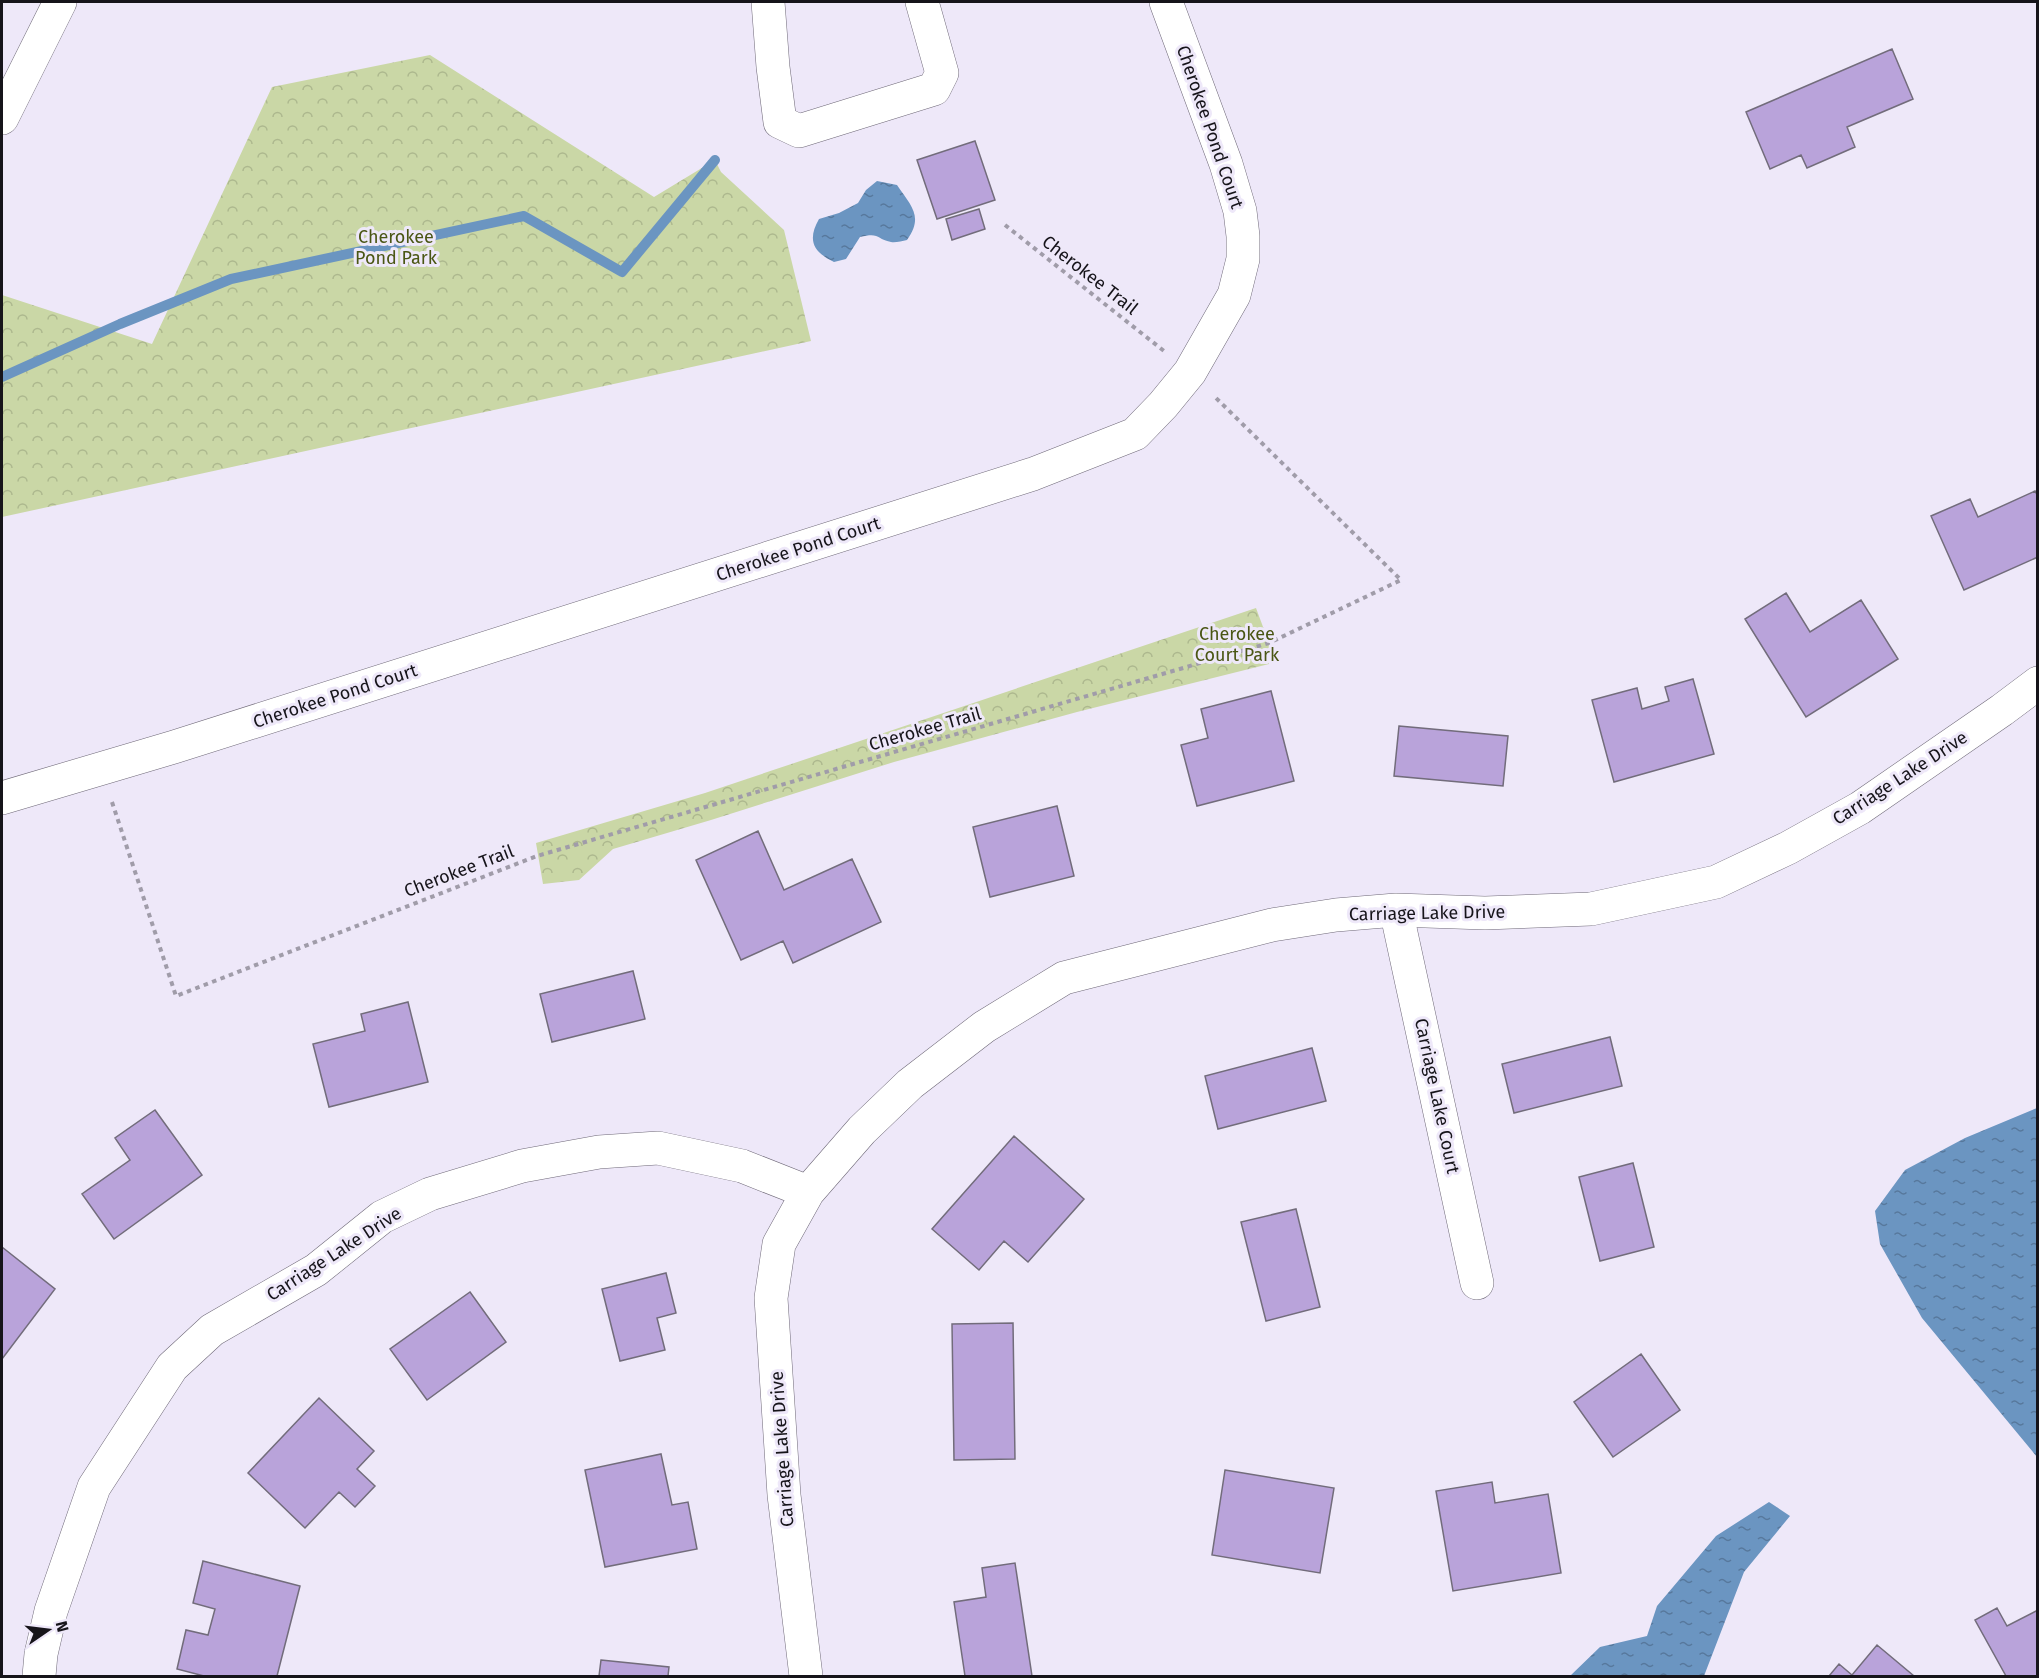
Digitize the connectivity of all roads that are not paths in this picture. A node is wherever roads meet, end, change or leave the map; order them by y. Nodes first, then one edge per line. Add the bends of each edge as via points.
1 (60, 2) edge
2 (768, 2) edge
3 (922, 2) edge
4 (1166, 2) edge
5 (2, 118) edge
6 (2034, 693) edge
7 (2, 798) edge
8 (1396, 910) junction
9 (808, 1192) junction
10 (1478, 1283) dead end
11 (39, 1677) edge
12 (806, 1677) edge

1 - 5 street
2 - 3 street via 780,122 799,132 934,89 942,73
4 - 7 street, Cherokee Pond Court via 1240,211 1242,259 1234,295 1190,372 1135,434 1033,474
6 - 8 street, Carriage Lake Drive via 1860,807 1788,848 1716,882 1591,909 1485,913
8 - 9 street, Carriage Lake Drive via 1272,925 1064,978 984,1028 910,1084 862,1130
8 - 10 street, Carriage Lake Court
9 - 11 street, Carriage Lake Drive via 742,1166 658,1148 599,1152 522,1166 430,1194 382,1217 316,1270 212,1330 172,1367 94,1487 51,1611
9 - 12 street, Carriage Lake Drive via 779,1244 771,1298 784,1495

